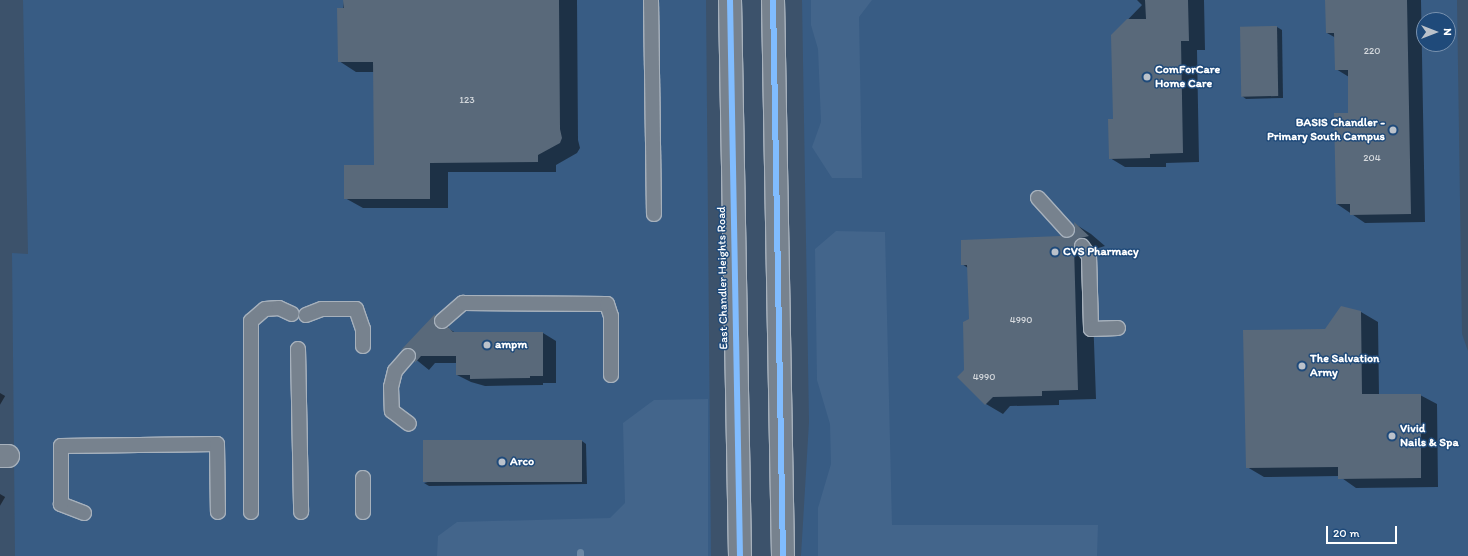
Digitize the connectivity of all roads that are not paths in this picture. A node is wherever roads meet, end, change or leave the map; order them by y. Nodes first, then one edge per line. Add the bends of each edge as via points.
1 (651, 0) edge
2 (730, 0) edge
3 (773, 0) edge
4 (1038, 198) dead end
5 (654, 214) dead end
6 (1067, 230) dead end
7 (1082, 246) dead end
8 (287, 308) dead end
9 (306, 308) dead end
10 (442, 321) dead end
11 (1118, 328) dead end
12 (363, 346) dead end
13 (298, 349) dead end
14 (408, 356) dead end
15 (611, 375) dead end
16 (408, 424) dead end
17 (363, 478) dead end
18 (218, 512) dead end
19 (251, 512) dead end
20 (301, 512) dead end
21 (363, 512) dead end
22 (84, 513) dead end
23 (740, 556) edge
24 (783, 556) edge

1 - 5 lane
2 - 23 main road, East Chandler Heights Road
3 - 24 main road
4 - 6 lane
7 - 11 lane via 1089,256 1091,328
8 - 19 lane via 265,309 251,321
9 - 12 lane via 356,309 364,329
10 - 15 lane via 463,303 607,304 611,316
13 - 20 lane
14 - 16 lane via 395,371 391,387 392,411
17 - 21 lane
18 - 22 lane via 217,444 61,446 61,504

